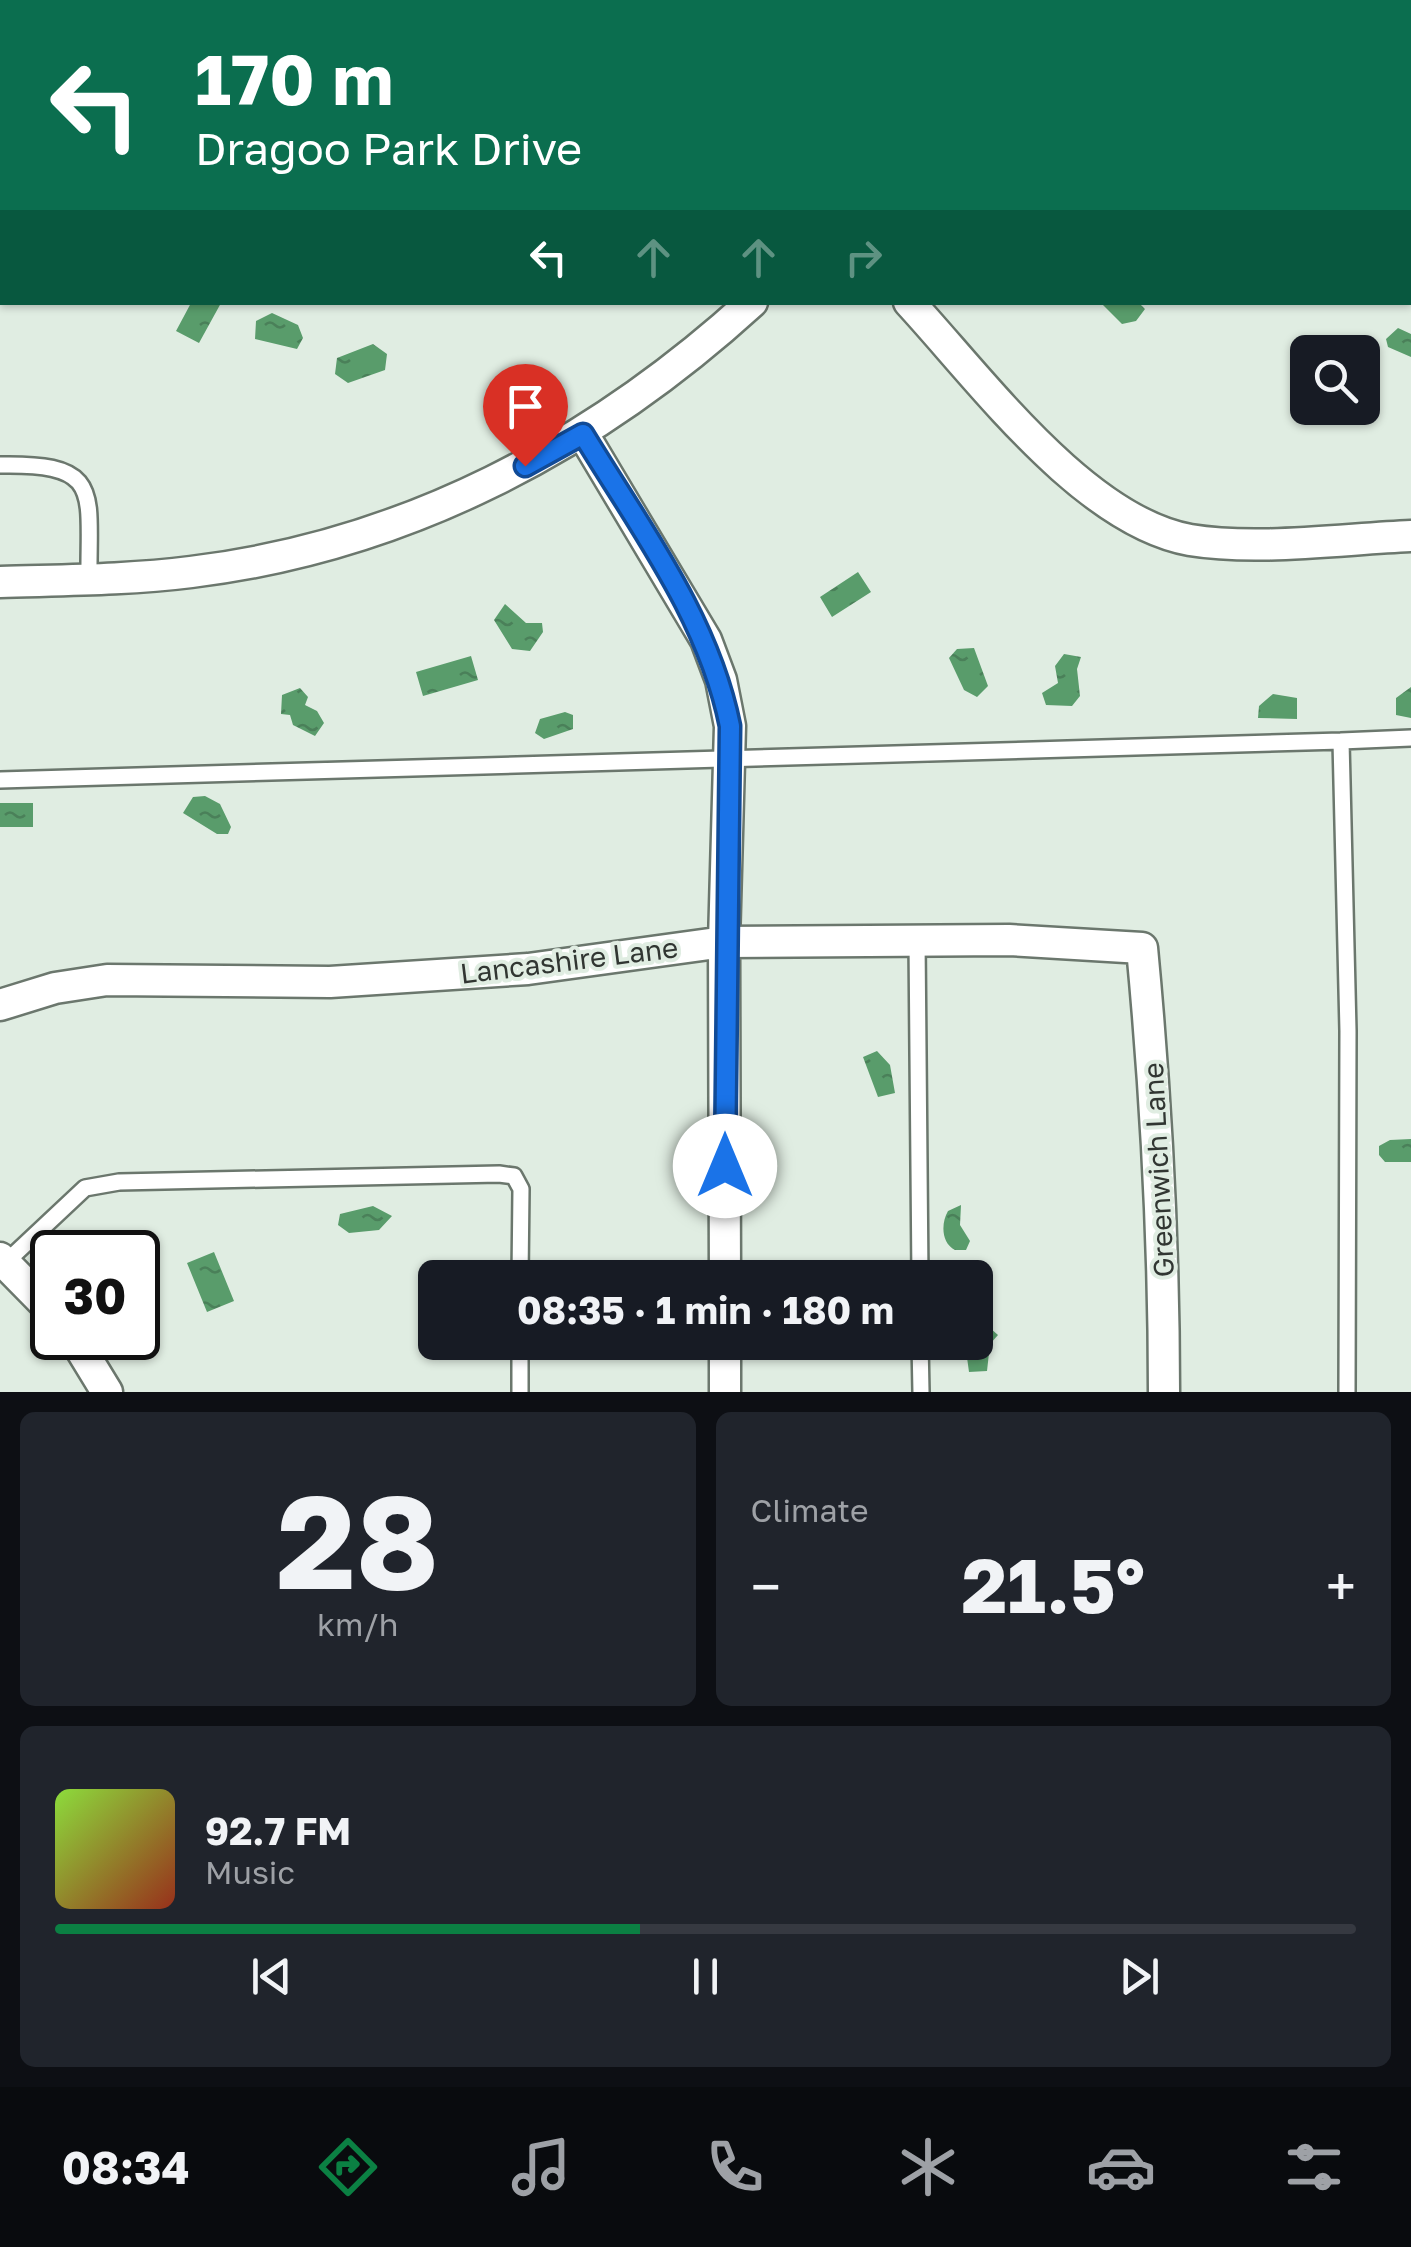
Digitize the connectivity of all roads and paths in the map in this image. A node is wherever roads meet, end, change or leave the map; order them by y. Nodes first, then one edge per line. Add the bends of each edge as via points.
1 (749, 305) edge
2 (912, 305) edge
3 (583, 434) junction
4 (0, 464) edge
5 (1411, 536) edge
6 (89, 580) junction
7 (0, 582) edge
8 (1411, 738) edge
9 (1341, 741) junction
10 (729, 758) junction
11 (0, 780) edge
12 (917, 940) junction
13 (724, 942) junction
14 (1142, 948) joint
15 (0, 1005) edge
16 (520, 1260) edge
17 (725, 1260) edge
18 (920, 1260) edge
19 (2, 1263) edge
20 (30, 1289) edge
21 (87, 1360) edge
22 (520, 1360) edge
23 (725, 1360) edge
24 (920, 1360) edge
25 (106, 1392) edge
26 (520, 1392) edge
27 (725, 1392) edge
28 (920, 1392) edge
29 (1164, 1392) edge
30 (1347, 1392) edge

1 - 3 street via 706,345
2 - 5 street via 1089,493 1147,528 1217,543
3 - 6 street via 452,503 361,536 190,572
3 - 10 street via 706,640 730,726
4 - 6 lane via 48,464 74,474 88,494
6 - 7 street
8 - 9 lane
9 - 10 lane
9 - 30 lane
10 - 11 lane
10 - 13 street
12 - 13 street, Lancashire Lane
12 - 14 street, Lancashire Lane
12 - 18 lane
13 - 15 street, Lancashire Lane via 528,970 330,982 106,980
13 - 17 street
14 - 29 street, Greenwich Lane via 1156,1096
16 - 19 lane via 521,1190 514,1176 499,1174 85,1188
19 - 20 street
21 - 25 street
22 - 26 lane
23 - 27 street
24 - 28 lane

